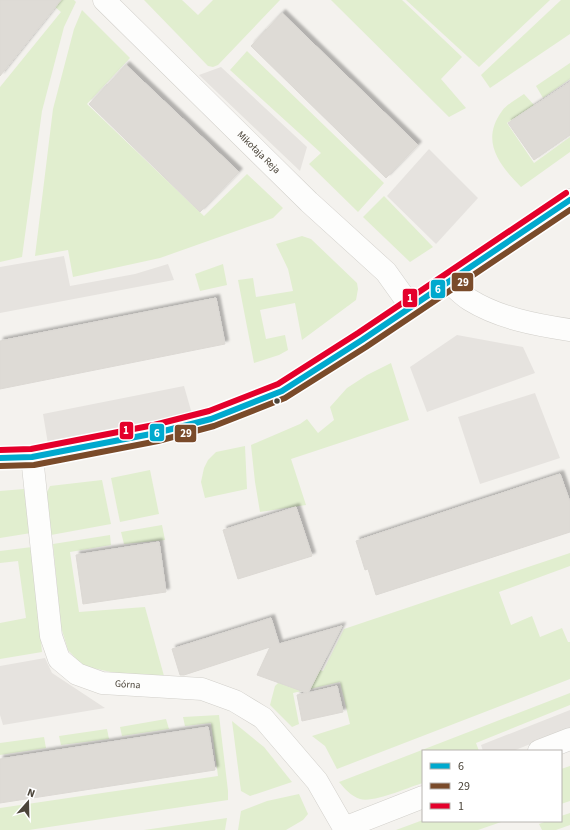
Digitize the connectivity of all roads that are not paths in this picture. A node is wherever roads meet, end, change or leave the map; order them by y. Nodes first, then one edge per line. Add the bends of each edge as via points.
1 (104, 0) edge
2 (570, 200) edge
3 (448, 282) junction
4 (411, 307) junction
5 (570, 330) edge
6 (32, 457) junction
7 (0, 458) edge
8 (570, 739) edge
9 (542, 750) edge
10 (422, 797) edge
11 (343, 829) edge

1 - 4 street, Mikołaja Reja via 309,202 386,272
2 - 3 street
3 - 4 street
3 - 5 street via 469,299 499,314
4 - 6 street via 282,391 211,419 128,440
6 - 7 street
6 - 11 street, Górna via 51,636 59,659 77,674 102,682 202,689 235,701 263,718 317,781
8 - 9 street
10 - 11 street, Górna

